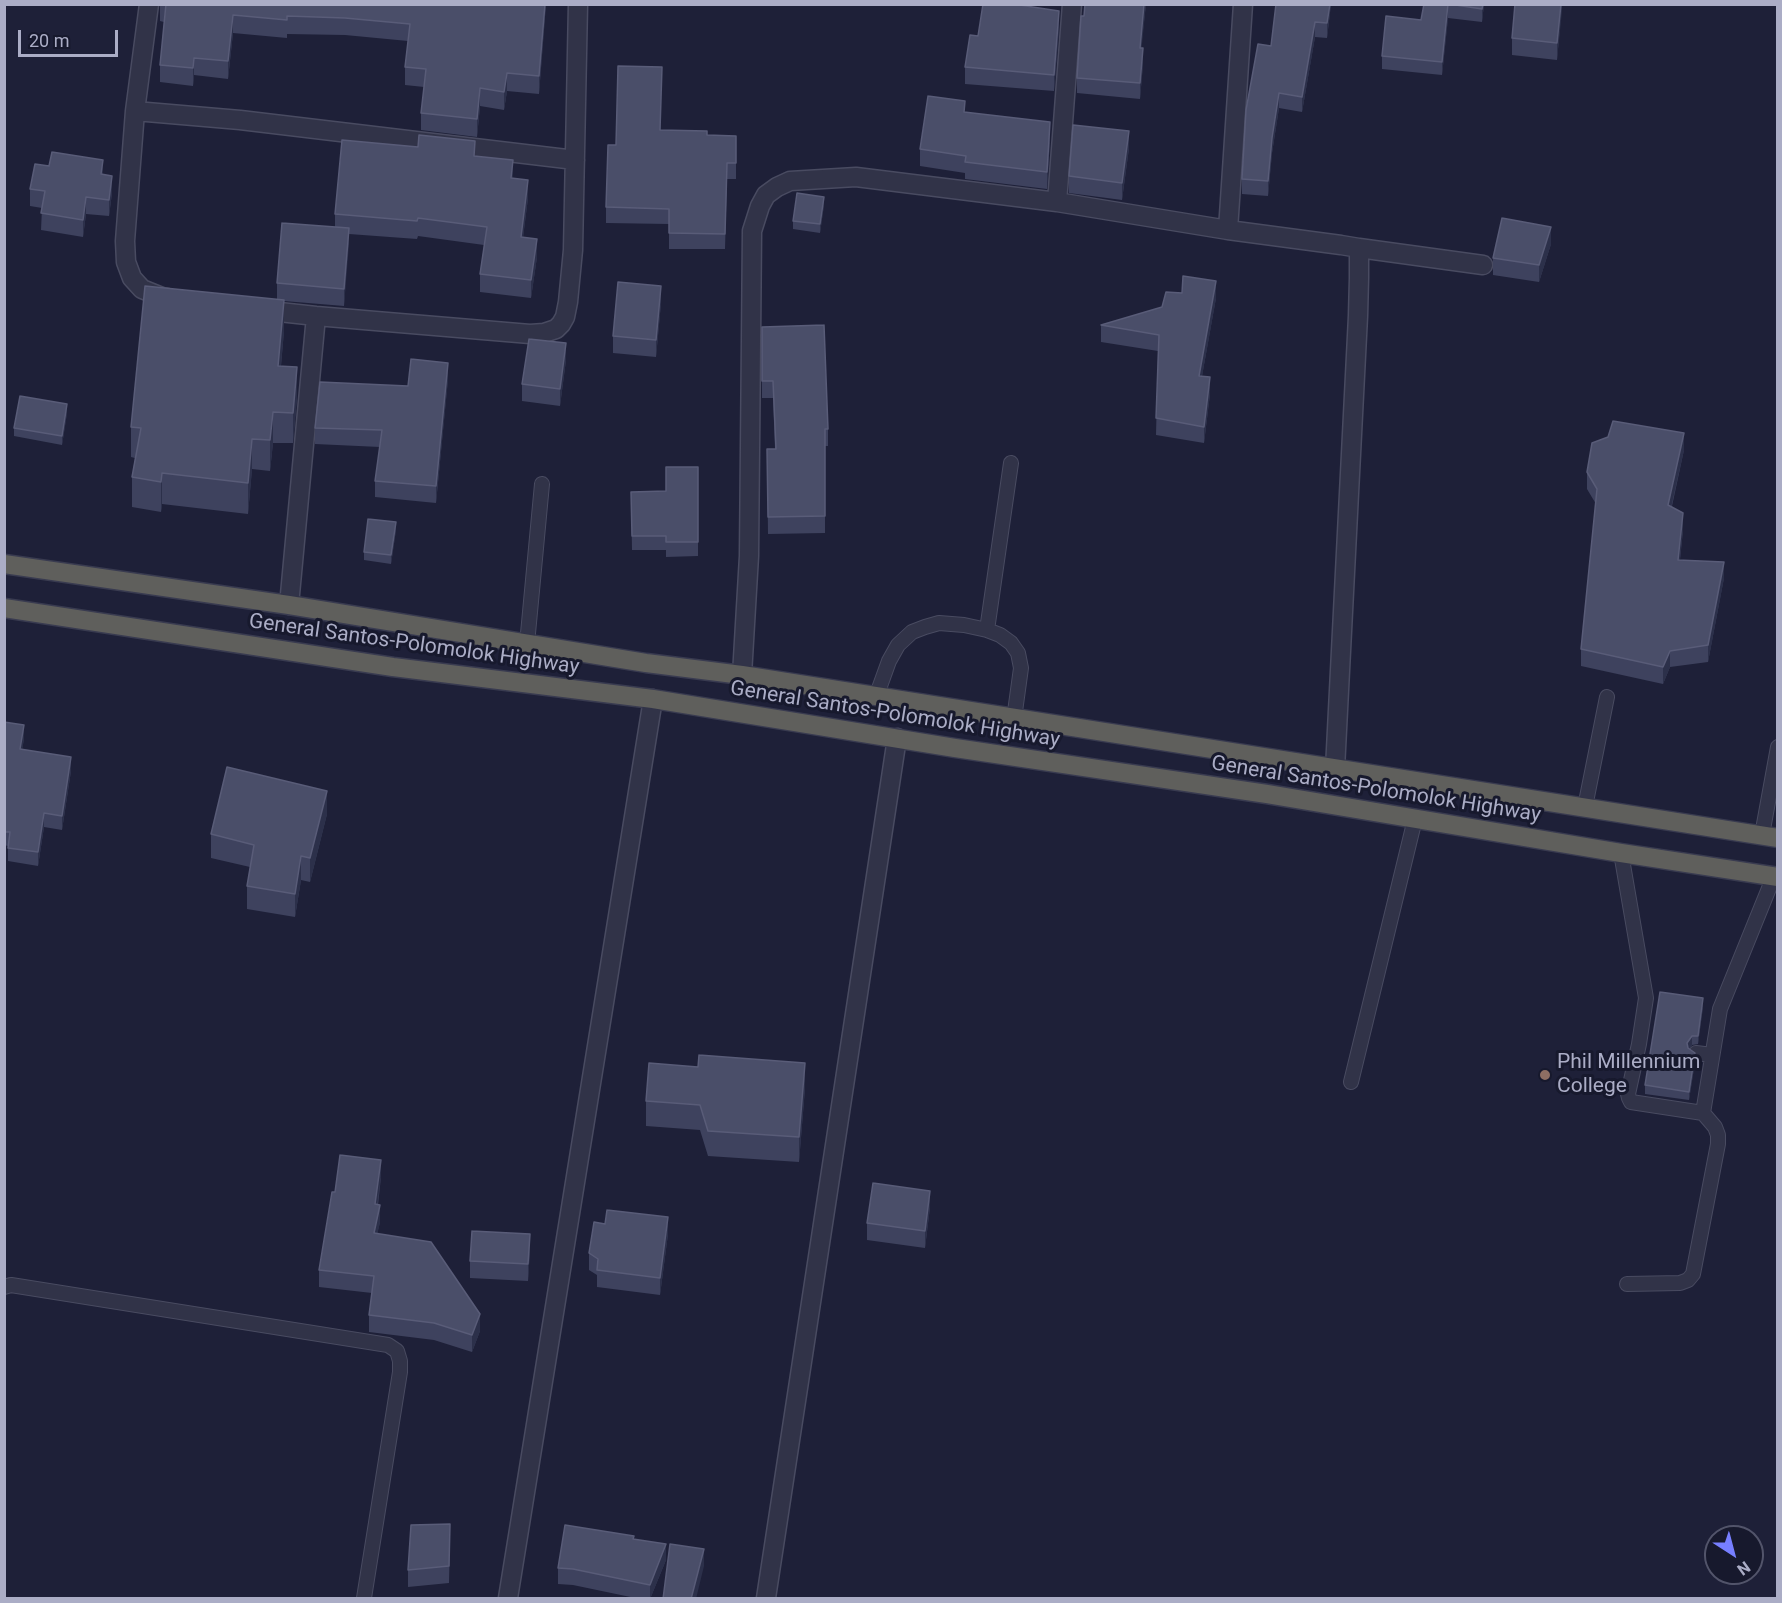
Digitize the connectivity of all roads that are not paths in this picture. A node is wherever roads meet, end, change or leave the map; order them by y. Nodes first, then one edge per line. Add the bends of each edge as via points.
1 (149, 4) edge
2 (578, 4) edge
3 (1072, 4) edge
4 (1243, 4) edge
5 (135, 111) junction
6 (575, 160) junction
7 (1057, 202) junction
8 (1228, 230) junction
9 (1359, 248) junction
10 (1483, 265) dead end
11 (181, 300) edge
12 (248, 308) edge
13 (316, 316) junction
14 (1011, 463) dead end
15 (542, 484) dead end
16 (4, 564) edge
17 (289, 605) junction
18 (4, 608) edge
19 (987, 630) junction
20 (527, 644) junction
21 (742, 675) junction
22 (876, 697) junction
23 (1607, 697) dead end
24 (652, 699) junction
25 (1014, 719) junction
26 (897, 738) junction
27 (1778, 747) edge
28 (1335, 770) junction
29 (1585, 807) junction
30 (1415, 819) junction
31 (1770, 836) edge
32 (1621, 853) junction
33 (1776, 876) edge
34 (1696, 1053) edge
35 (1712, 1055) junction
36 (1351, 1082) dead end
37 (1703, 1113) junction
38 (1627, 1284) dead end
39 (4, 1287) edge
40 (364, 1599) edge
41 (508, 1599) edge
42 (766, 1599) edge

1 - 5 street
2 - 6 street
3 - 7 street
4 - 8 street
5 - 6 street
5 - 11 street via 126,262 142,289
6 - 13 street via 568,302 565,317 556,328 530,334
7 - 8 street
7 - 21 street via 856,177 790,181 766,195 752,231 749,556
8 - 9 street
9 - 10 street
9 - 28 street
12 - 13 street
13 - 17 street
14 - 19 lane
15 - 20 lane
16 - 17 highway
17 - 20 highway
18 - 24 highway, General Santos-Polomolok Highway via 393,667
19 - 22 lane via 939,623 912,633 898,645
19 - 25 lane via 1011,643 1018,653 1021,668
20 - 21 highway
21 - 22 highway
22 - 25 highway
23 - 29 lane
24 - 26 highway, General Santos-Polomolok Highway
24 - 41 street
25 - 28 highway
26 - 30 highway, General Santos-Polomolok Highway
26 - 42 street
27 - 31 lane
28 - 29 highway
29 - 31 highway
30 - 32 highway, General Santos-Polomolok Highway
30 - 36 lane
32 - 33 highway, General Santos-Polomolok Highway
32 - 37 lane via 1646,998 1646,1045 1628,1094 1631,1102
33 - 35 lane via 1720,1008
34 - 35 lane
35 - 37 lane
37 - 38 lane via 1715,1127 1718,1144 1693,1274 1680,1283
39 - 40 lane via 11,1285 388,1346 397,1351 400,1372

